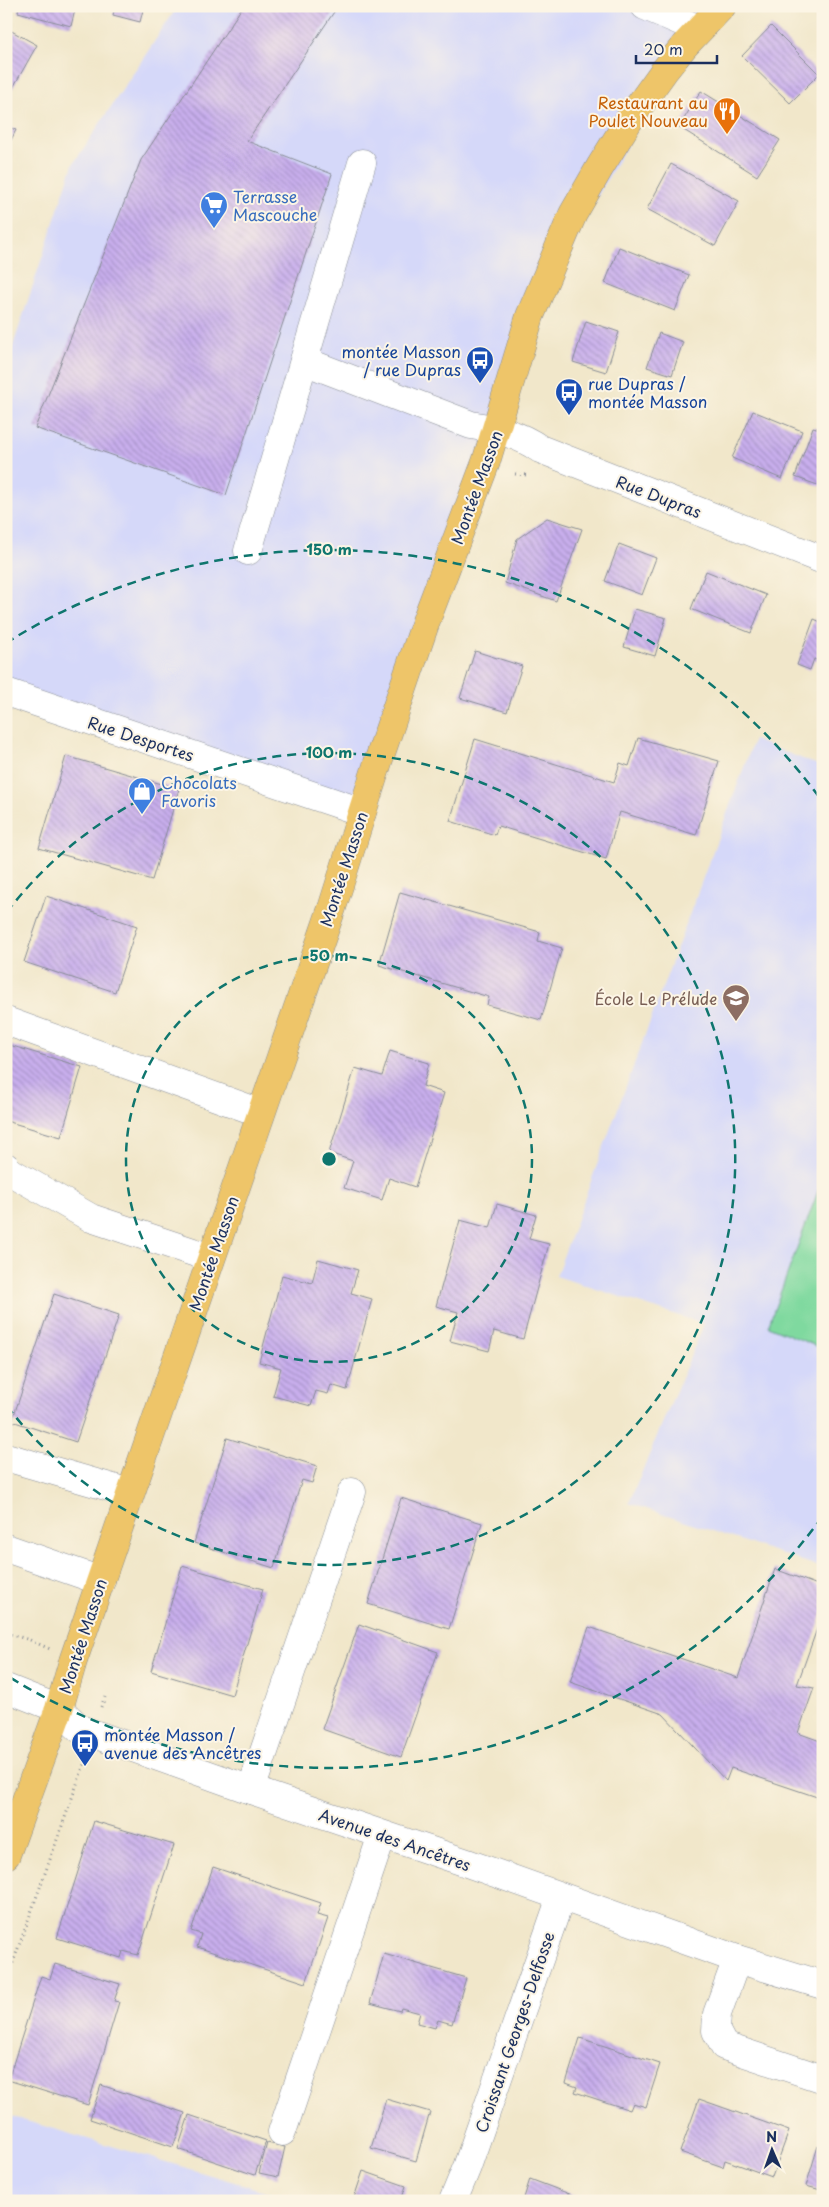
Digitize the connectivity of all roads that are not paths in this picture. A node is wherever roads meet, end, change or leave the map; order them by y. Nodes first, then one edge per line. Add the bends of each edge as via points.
1 (645, 6) edge
2 (722, 6) edge
3 (699, 29) junction
4 (362, 163) dead end
5 (304, 361) junction
6 (496, 429) junction
7 (248, 552) dead end
8 (823, 560) edge
9 (6, 692) edge
10 (362, 812) junction
11 (6, 1022) edge
12 (261, 1113) junction
13 (6, 1167) edge
14 (211, 1258) junction
15 (6, 1457) edge
16 (352, 1492) dead end
17 (130, 1493) junction
18 (6, 1548) edge
19 (101, 1581) junction
20 (6, 1688) edge
21 (59, 1709) junction
22 (250, 1790) junction
23 (382, 1835) junction
24 (6, 1855) edge
25 (561, 1896) junction
26 (738, 1960) junction
27 (823, 1986) edge
28 (823, 2079) edge
29 (282, 2132) dead end
30 (467, 2167) junction
31 (453, 2201) edge
32 (466, 2201) edge

1 - 3 street
2 - 3 main road, Montée Masson
3 - 6 main road, Montée Masson via 631,117 573,214 530,316
4 - 5 street
5 - 6 street, Rue Dupras via 471,425
5 - 7 street
6 - 8 street, Rue Dupras
6 - 10 main road, Montée Masson via 427,618
9 - 10 street, Rue Desportes
10 - 12 main road, Montée Masson
11 - 12 street
12 - 14 main road, Montée Masson
13 - 14 street via 91,1218
14 - 17 main road, Montée Masson
15 - 17 street
16 - 22 street
17 - 19 main road, Montée Masson
18 - 19 street
19 - 21 main road, Montée Masson
20 - 21 street
21 - 22 street, Avenue des Ancêtres via 80,1729
21 - 24 main road, Montée Masson
22 - 23 street, Avenue des Ancêtres
23 - 25 street, Avenue des Ancêtres
23 - 29 street
25 - 26 street, Avenue des Ancêtres
25 - 30 street, Croissant Georges-Delfosse
26 - 27 street, Avenue des Ancêtres
26 - 28 street via 717,2014 716,2031 724,2046
30 - 31 street, Croissant Georges-Delfosse
30 - 32 street, Croissant Georges-Delfosse

